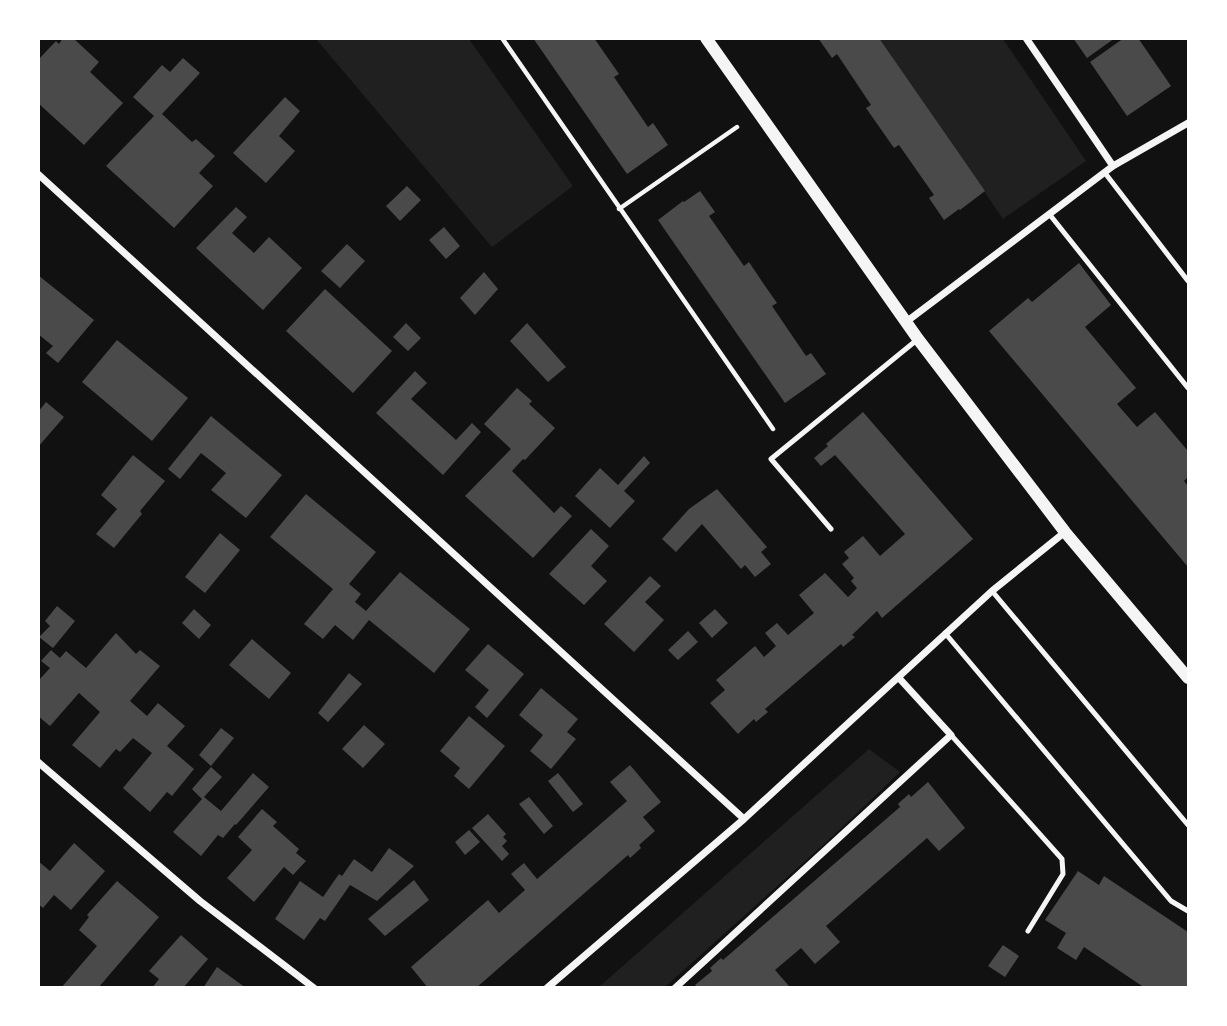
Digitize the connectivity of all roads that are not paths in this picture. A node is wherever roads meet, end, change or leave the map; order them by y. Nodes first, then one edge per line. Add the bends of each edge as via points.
1 (706, 38) edge
2 (1026, 38) edge
3 (1188, 123) edge
4 (1113, 166) junction
5 (1105, 173) junction
6 (38, 174) edge
7 (1050, 215) junction
8 (1188, 281) edge
9 (906, 322) junction
10 (918, 339) junction
11 (1188, 388) edge
12 (831, 529) dead end
13 (1065, 532) junction
14 (992, 591) junction
15 (945, 633) junction
16 (899, 678) junction
17 (1188, 678) edge
18 (951, 735) junction
19 (38, 762) edge
20 (744, 819) junction
21 (1188, 825) edge
22 (1188, 911) edge
23 (1028, 932) dead end
24 (314, 988) edge
25 (547, 988) edge
26 (675, 988) edge

1 - 9 street
2 - 4 street
3 - 4 street
4 - 5 street
5 - 7 street
5 - 8 lane
6 - 20 street
7 - 9 street
7 - 11 lane
9 - 10 street
10 - 12 lane via 771,459
10 - 13 street
13 - 14 street
13 - 17 street
14 - 15 street
14 - 21 lane
15 - 16 street
15 - 22 lane via 1171,901
16 - 18 street
16 - 20 street
18 - 23 lane via 1062,859 1063,874
18 - 26 street
19 - 24 street via 200,901
20 - 25 street

